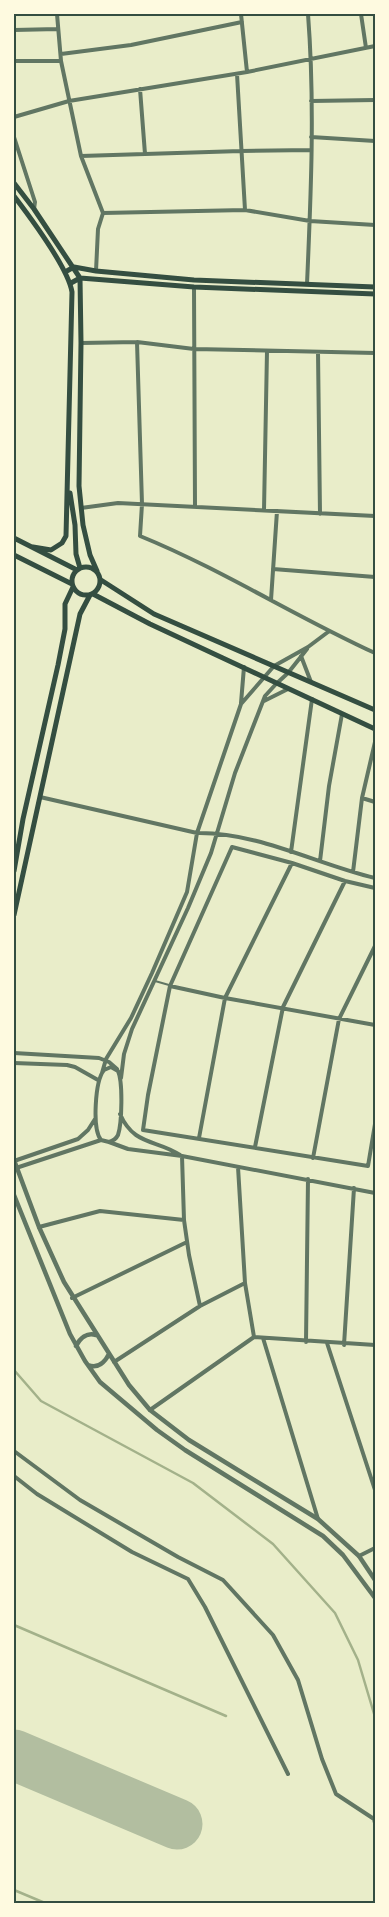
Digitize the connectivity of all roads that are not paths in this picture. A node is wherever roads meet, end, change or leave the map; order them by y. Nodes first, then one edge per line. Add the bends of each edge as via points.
1 (57, 14) edge
2 (241, 14) edge
3 (308, 14) edge
4 (361, 14) edge
5 (242, 22) junction
6 (58, 29) junction
7 (14, 30) edge
8 (375, 46) edge
9 (366, 48) junction
10 (61, 54) junction
11 (311, 60) junction
12 (14, 61) edge
13 (61, 61) junction
14 (247, 72) junction
15 (237, 74) junction
16 (140, 89) junction
17 (311, 100) junction
18 (375, 100) edge
19 (69, 102) junction
20 (14, 117) edge
21 (14, 137) edge
22 (311, 137) junction
23 (375, 141) edge
24 (311, 150) junction
25 (241, 151) junction
26 (145, 154) junction
27 (81, 156) junction
28 (14, 184) edge
29 (14, 196) edge
30 (34, 209) junction
31 (245, 210) junction
32 (103, 213) junction
33 (310, 221) junction
34 (375, 225) edge
35 (74, 268) junction
36 (65, 272) junction
37 (96, 272) junction
38 (80, 278) junction
39 (70, 283) junction
40 (307, 284) junction
41 (194, 287) junction
42 (375, 287) edge
43 (375, 294) edge
44 (137, 342) junction
45 (82, 343) junction
46 (194, 349) junction
47 (267, 351) junction
48 (318, 352) junction
49 (375, 353) edge
50 (69, 485) junction
51 (142, 504) junction
52 (196, 507) junction
53 (81, 508) junction
54 (264, 510) junction
55 (277, 511) junction
56 (320, 514) junction
57 (375, 516) edge
58 (14, 538) edge
59 (33, 547) junction
60 (14, 554) edge
61 (79, 569) junction
62 (273, 569) junction
63 (97, 572) junction
64 (375, 577) edge
65 (101, 580) junction
66 (73, 586) junction
67 (92, 595) junction
68 (271, 600) junction
69 (328, 632) junction
70 (308, 647) junction
71 (375, 653) edge
72 (301, 656) junction
73 (274, 666) junction
74 (244, 667) junction
75 (288, 673) junction
76 (264, 677) junction
77 (311, 682) junction
78 (276, 684) junction
79 (288, 689) junction
80 (312, 699) junction
81 (264, 701) junction
82 (241, 704) junction
83 (375, 710) edge
84 (342, 714) junction
85 (375, 729) edge
86 (375, 742) edge
87 (40, 797) junction
88 (362, 798) junction
89 (375, 802) edge
90 (218, 832) junction
91 (197, 833) junction
92 (291, 852) junction
93 (320, 861) junction
94 (292, 863) junction
95 (14, 871) edge
96 (353, 872) junction
97 (375, 878) edge
98 (345, 881) junction
99 (375, 888) edge
100 (14, 914) edge
101 (375, 946) edge
102 (155, 981) junction
103 (170, 986) junction
104 (225, 998) junction
105 (283, 1008) junction
106 (338, 1019) junction
107 (375, 1024) edge
108 (14, 1053) edge
109 (106, 1060) junction
110 (14, 1063) edge
111 (118, 1071) junction
112 (102, 1073) junction
113 (121, 1078) junction
114 (98, 1080) junction
115 (120, 1114) junction
116 (96, 1118) junction
117 (375, 1124) edge
118 (199, 1138) junction
119 (101, 1140) junction
120 (109, 1142) junction
121 (254, 1148) junction
122 (182, 1156) junction
123 (312, 1158) junction
124 (14, 1161) edge
125 (238, 1167) junction
126 (16, 1168) junction
127 (308, 1179) junction
128 (354, 1188) junction
129 (375, 1193) edge
130 (14, 1195) edge
131 (184, 1220) junction
132 (39, 1227) junction
133 (187, 1242) junction
134 (245, 1283) junction
135 (72, 1298) junction
136 (200, 1306) junction
137 (96, 1334) junction
138 (254, 1337) junction
139 (263, 1338) junction
140 (306, 1342) junction
141 (328, 1343) junction
142 (344, 1344) junction
143 (76, 1346) junction
144 (375, 1346) edge
145 (109, 1354) junction
146 (114, 1362) junction
147 (88, 1366) junction
148 (150, 1410) junction
149 (14, 1451) edge
150 (14, 1476) edge
151 (375, 1490) edge
152 (318, 1519) junction
153 (375, 1548) edge
154 (359, 1556) junction
155 (375, 1580) edge
156 (375, 1598) edge
157 (288, 1774) dead end
158 (375, 1823) edge

1 - 6 street
2 - 5 street
3 - 11 street
4 - 9 street
5 - 10 street via 131,45
5 - 14 street
6 - 7 street
6 - 10 street
8 - 9 street
9 - 11 street
10 - 13 street
11 - 14 street
11 - 17 street
12 - 13 street
13 - 19 street
14 - 15 street
15 - 16 street
15 - 25 street
16 - 19 street
16 - 26 street
17 - 18 street
17 - 22 street
19 - 20 street
19 - 27 street
21 - 30 street
22 - 23 street
22 - 24 street
24 - 25 street
24 - 33 street
25 - 26 street
25 - 31 street
26 - 27 street
27 - 32 street
28 - 30 main road
29 - 36 main road
30 - 35 main road
31 - 32 street
31 - 33 street
32 - 37 street via 98,229
33 - 34 street
33 - 40 street
35 - 36 main road
35 - 37 main road
35 - 38 main road
36 - 39 main road
37 - 40 main road
38 - 39 main road
38 - 41 main road
38 - 45 main road
39 - 50 main road
40 - 42 main road
41 - 43 main road
41 - 46 street
44 - 45 street
44 - 46 street
44 - 51 street
45 - 53 main road via 78,469
46 - 47 street
46 - 52 street
47 - 48 street
47 - 54 street
48 - 49 street
48 - 56 street
50 - 59 main road via 66,536 62,543 51,550
50 - 61 main road
51 - 52 street
51 - 53 street via 118,503
51 - 68 street via 140,536
52 - 54 street
53 - 63 main road
54 - 55 street
55 - 56 street
55 - 62 street
56 - 57 street
58 - 59 main road
59 - 61 main road
60 - 66 main road
61 - 63 main road via 89,567
61 - 66 main road via 72,579
62 - 64 street
62 - 68 street
63 - 65 main road
65 - 67 main road
65 - 73 main road via 154,614
66 - 67 main road via 78,594
66 - 95 main road via 65,604 58,665
67 - 74 main road
67 - 87 main road via 80,614
68 - 69 street
69 - 70 street
69 - 71 street
70 - 72 street
70 - 73 street
72 - 75 street
72 - 77 street
73 - 75 main road
73 - 76 street
74 - 76 main road
74 - 82 street
75 - 77 main road
75 - 78 street
76 - 78 main road
76 - 82 street
77 - 83 main road
78 - 79 main road
78 - 81 street
79 - 80 main road
79 - 81 street
80 - 84 main road
80 - 92 street
81 - 90 street via 235,772
82 - 91 street
84 - 85 main road
84 - 93 street
86 - 88 street
87 - 91 street
87 - 100 main road
88 - 89 street
88 - 96 street
90 - 91 street
90 - 92 street
90 - 102 street
91 - 109 street via 187,892 131,1018
92 - 93 street
93 - 96 street
94 - 98 street
94 - 103 street via 232,847
94 - 104 street
96 - 97 street
98 - 99 street
98 - 105 street
101 - 106 street
102 - 103 lane
102 - 113 street via 132,1029
103 - 104 street
103 - 118 street via 143,1130
104 - 105 street
104 - 118 street
105 - 106 street
105 - 121 street
106 - 107 street
106 - 123 street
108 - 109 street
109 - 111 street
109 - 112 street
110 - 114 street via 67,1065
111 - 112 street via 107,1068
111 - 113 street
112 - 114 street
113 - 115 street
114 - 116 street
115 - 120 street via 118,1135
115 - 122 street via 137,1138
116 - 119 street via 96,1130
116 - 124 street via 78,1138
117 - 123 street via 368,1166
118 - 121 street
119 - 120 street
119 - 126 street
120 - 122 street via 128,1149
121 - 123 street
122 - 125 street
122 - 131 street
124 - 126 street
125 - 127 street
125 - 134 street
126 - 132 street
127 - 128 street
127 - 140 street
128 - 129 street
128 - 142 street
130 - 143 street
131 - 132 street via 100,1211
131 - 133 street
132 - 135 street
133 - 135 street
133 - 136 street
134 - 136 street
134 - 138 street
135 - 137 street
136 - 146 street
137 - 143 street via 82,1338
137 - 145 street
138 - 139 street
138 - 148 street
139 - 140 street
139 - 152 street
140 - 141 street
141 - 142 street
141 - 151 street
142 - 144 street
143 - 147 street
145 - 146 street
145 - 147 street via 101,1364
146 - 148 street
147 - 156 street via 100,1382 157,1430 322,1536 343,1555
148 - 152 street via 189,1440
149 - 158 street via 80,1500 223,1580 273,1635 298,1680 336,1794 374,1819
150 - 157 street via 132,1552 188,1579
152 - 154 street
153 - 154 street
154 - 155 street

